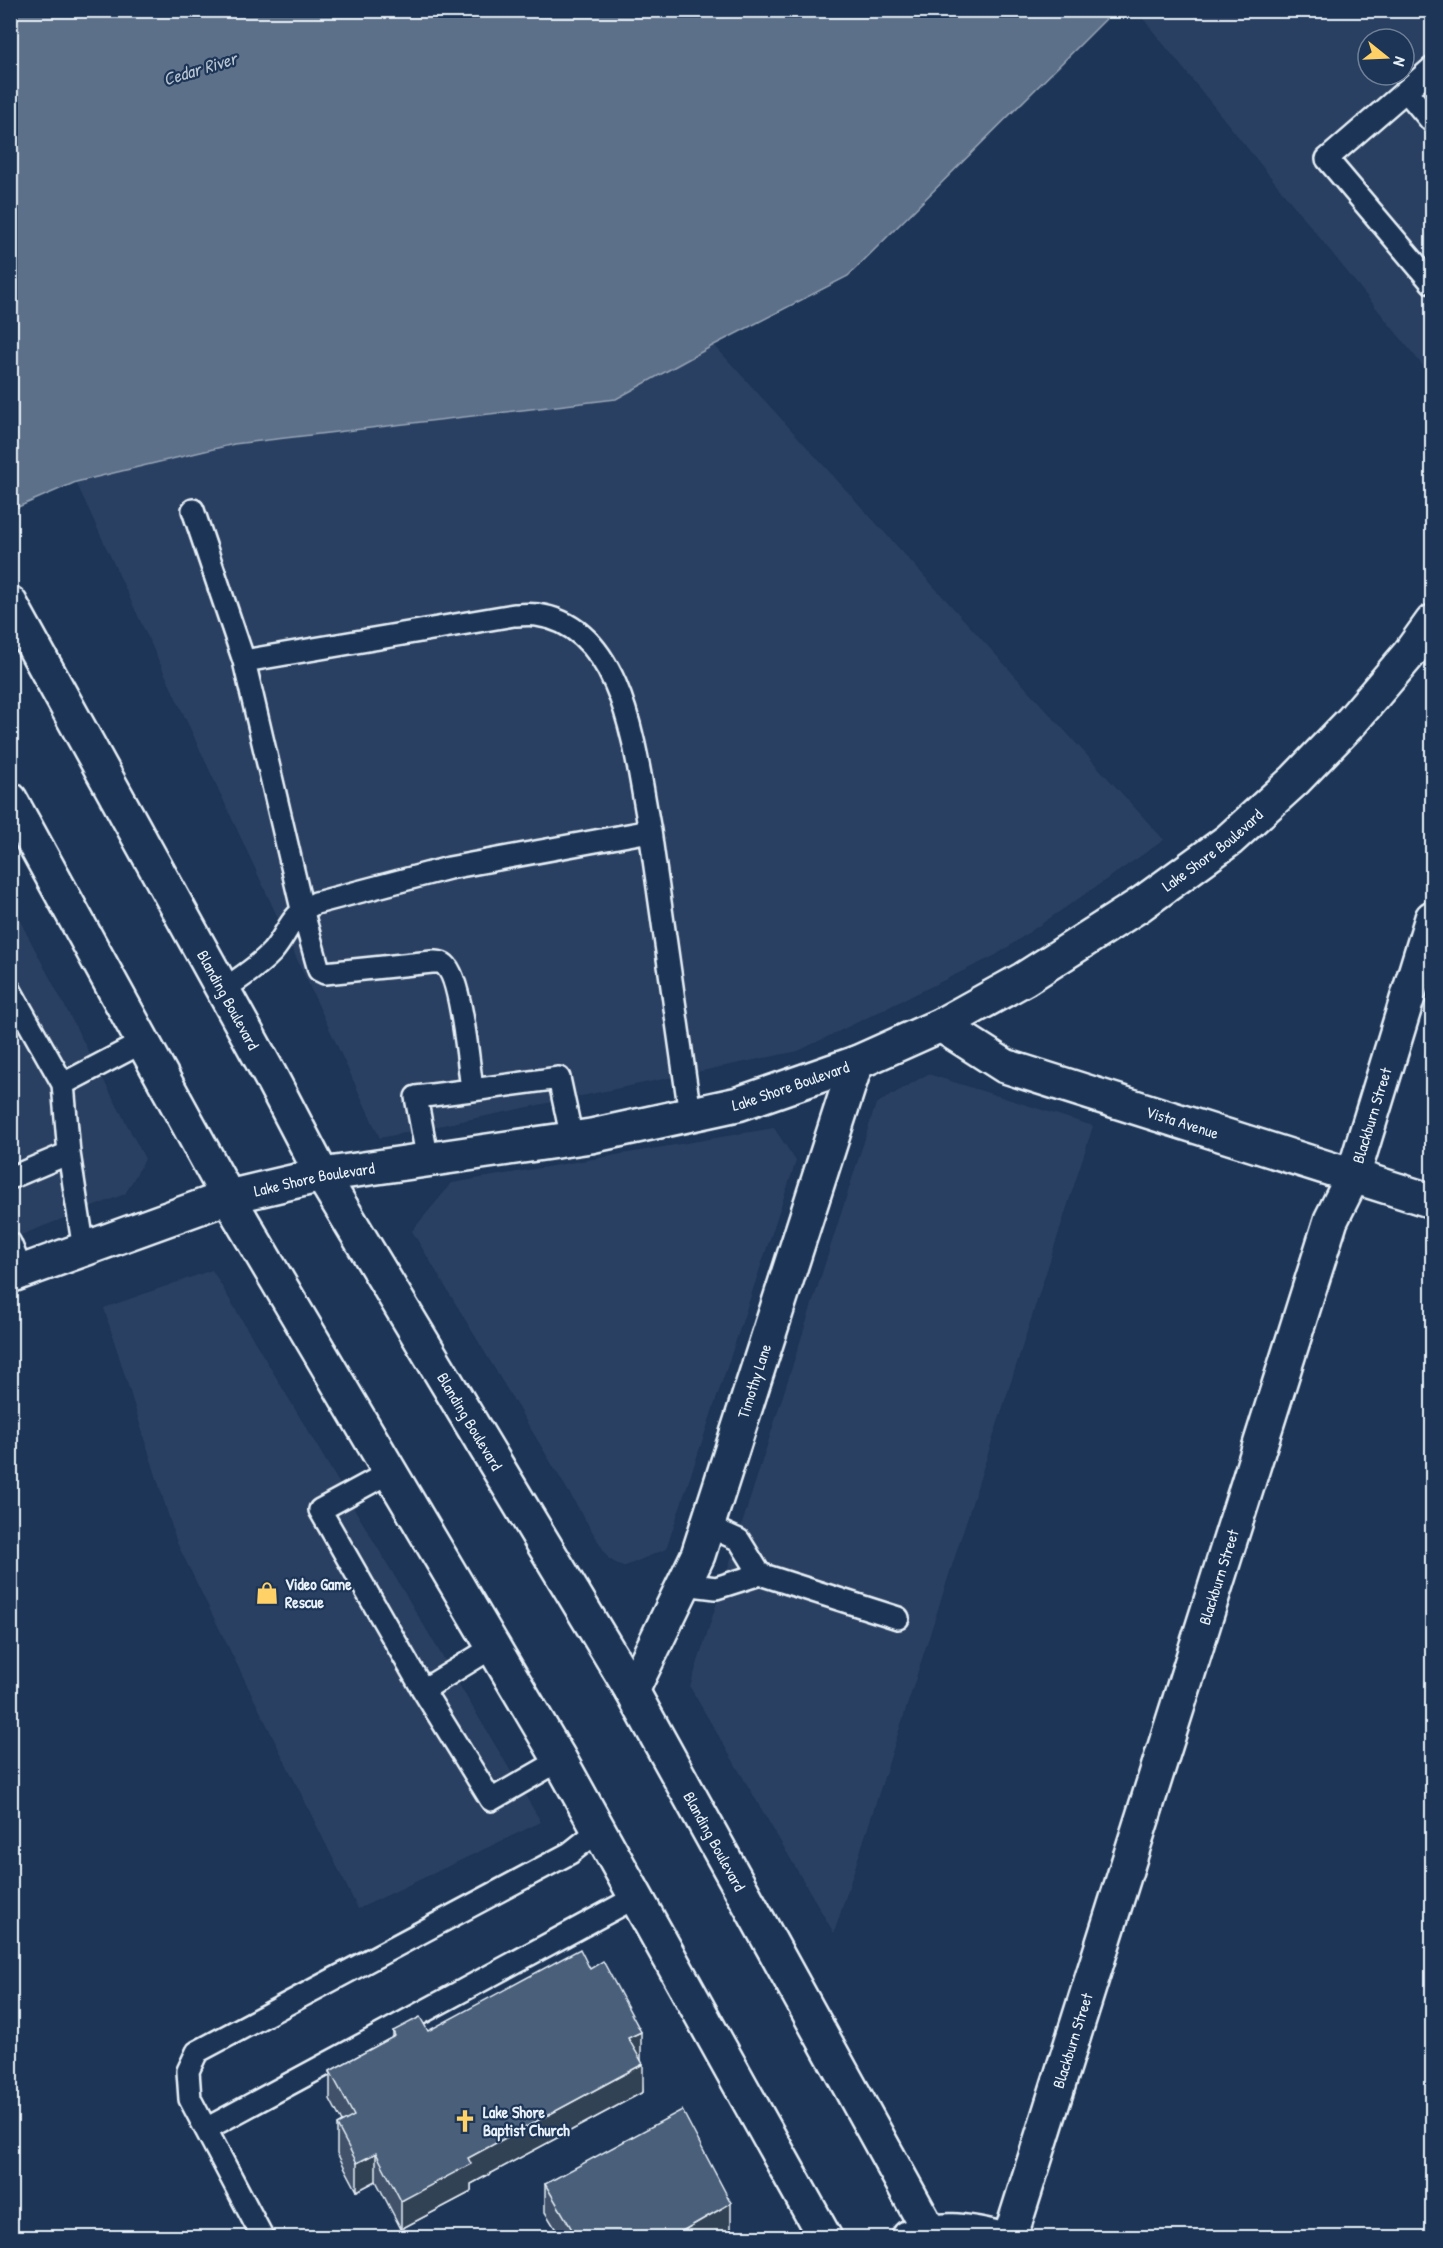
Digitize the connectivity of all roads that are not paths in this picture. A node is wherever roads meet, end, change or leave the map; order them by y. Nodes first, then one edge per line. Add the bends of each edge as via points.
1 (1432, 68) edge
2 (1406, 91) junction
3 (1432, 122) edge
4 (1432, 283) edge
5 (193, 510) dead end
6 (10, 603) edge
7 (1432, 622) edge
8 (244, 661) junction
9 (10, 799) edge
10 (650, 831) junction
11 (302, 909) junction
12 (1432, 918) edge
13 (10, 990) edge
14 (223, 990) junction
15 (941, 1026) junction
16 (143, 1042) junction
17 (856, 1063) junction
18 (63, 1084) junction
19 (472, 1090) junction
20 (690, 1114) junction
21 (572, 1139) junction
22 (69, 1153) junction
23 (428, 1161) junction
24 (322, 1175) junction
25 (1353, 1176) junction
26 (10, 1178) edge
27 (228, 1197) junction
28 (1432, 1202) edge
29 (84, 1250) junction
30 (14, 1264) edge
31 (390, 1472) junction
32 (708, 1526) junction
33 (760, 1574) junction
34 (684, 1584) junction
35 (898, 1618) dead end
36 (493, 1647) junction
37 (423, 1690) junction
38 (632, 1691) junction
39 (560, 1760) junction
40 (599, 1830) junction
41 (636, 1897) junction
42 (206, 2129) junction
43 (923, 2235) edge
44 (263, 2238) edge
45 (825, 2238) edge
46 (997, 2238) edge
47 (1010, 2238) edge

1 - 2 lane
2 - 3 lane
2 - 4 lane via 1327,159
5 - 8 lane
6 - 14 street, Blanding Boulevard
7 - 15 street, Lake Shore Boulevard via 1410,654 1352,721 1229,840 1141,904 1024,979
8 - 10 lane via 514,615 537,615 561,623 583,636 602,659 625,706
8 - 11 lane
9 - 16 street
10 - 11 lane via 449,868
10 - 20 lane
11 - 14 lane via 273,951
11 - 19 lane via 316,963 325,973 432,962 446,965 452,974 466,1032
12 - 25 street, Blackburn Street
13 - 18 lane
14 - 24 street, Blanding Boulevard
15 - 17 street, Lake Shore Boulevard
15 - 25 street, Vista Avenue via 1005,1066
16 - 18 lane
16 - 27 street
17 - 20 street, Lake Shore Boulevard via 738,1104
17 - 32 street, Timothy Lane
18 - 22 lane
19 - 21 lane via 559,1078
19 - 23 lane via 416,1097
20 - 21 street, Lake Shore Boulevard
21 - 23 street, Lake Shore Boulevard
22 - 26 lane
22 - 29 lane
23 - 24 street, Lake Shore Boulevard
24 - 27 street, Lake Shore Boulevard
24 - 38 street, Blanding Boulevard
25 - 28 street, Vista Avenue
25 - 47 street, Blackburn Street via 1331,1220
27 - 29 street, Lake Shore Boulevard
27 - 31 street
29 - 30 street, Lake Shore Boulevard
31 - 36 street
31 - 37 lane via 321,1510
32 - 33 lane via 739,1540
32 - 34 street, Timothy Lane
33 - 34 lane via 716,1588
33 - 35 lane
34 - 38 street, Timothy Lane
36 - 37 lane
36 - 39 street
37 - 39 lane via 491,1800
38 - 43 street, Blanding Boulevard
39 - 40 street
40 - 41 street
40 - 42 lane via 570,1854 197,2052 188,2071 190,2099
41 - 42 lane
41 - 45 street
42 - 44 lane
43 - 46 street via 961,2230

